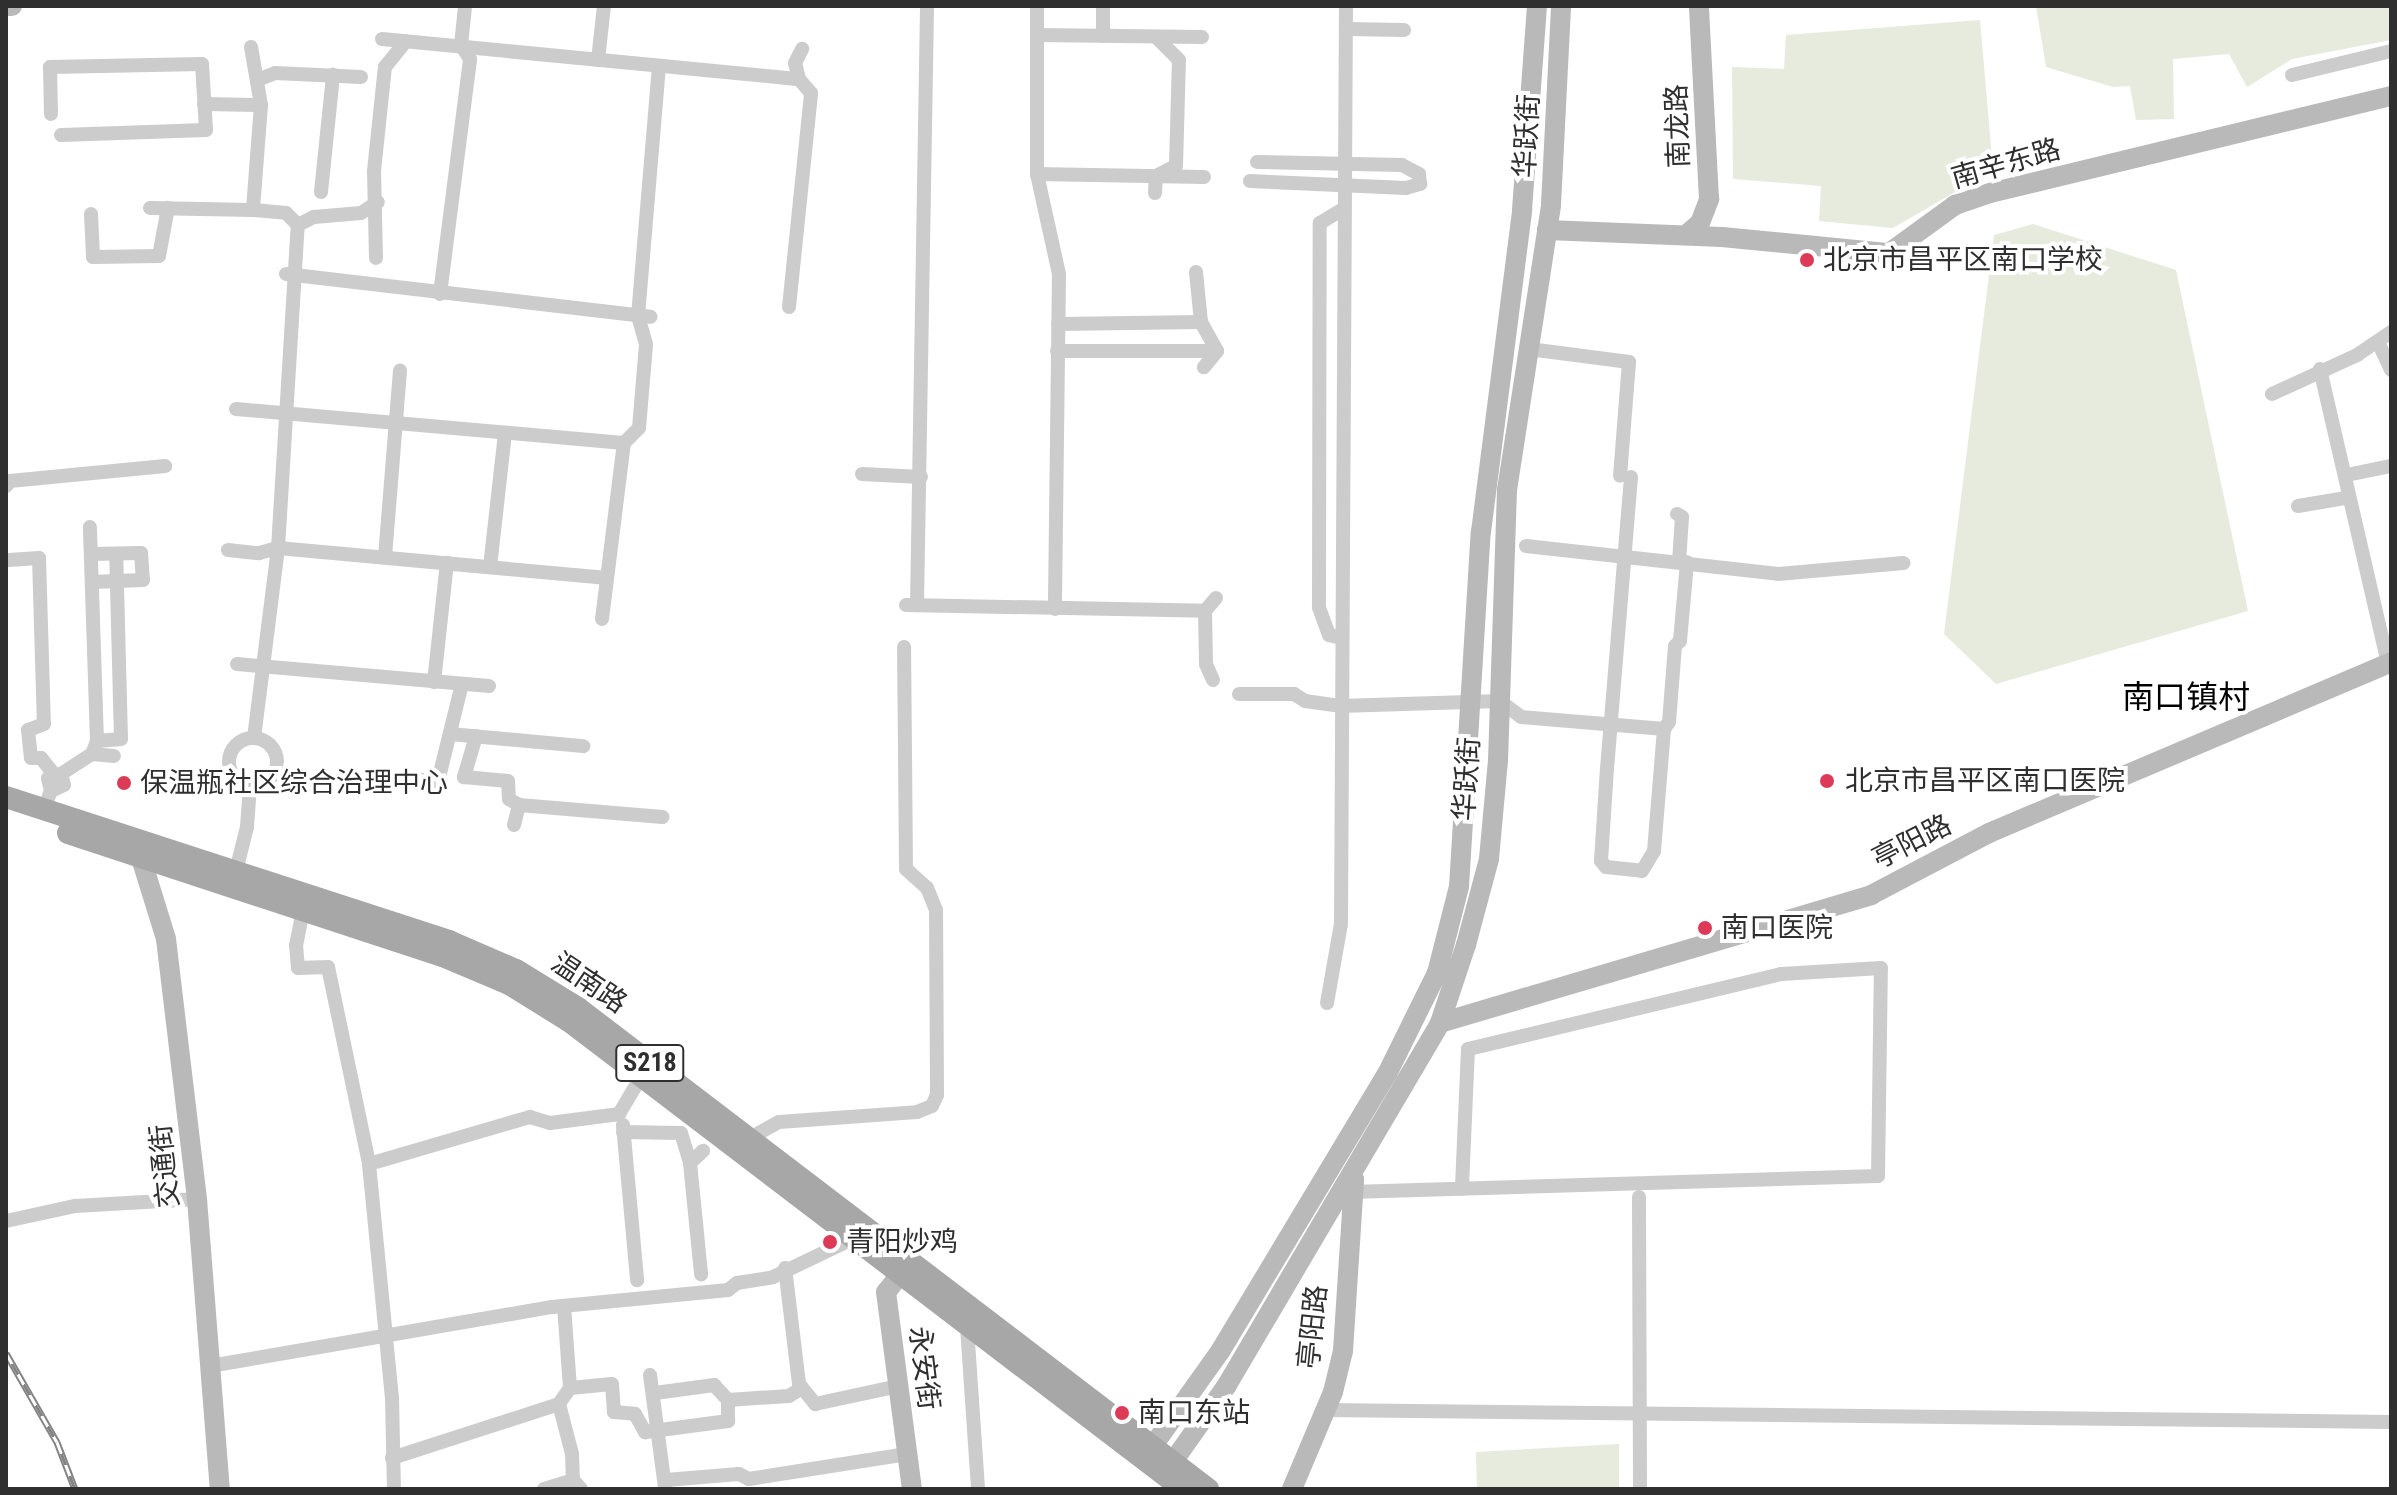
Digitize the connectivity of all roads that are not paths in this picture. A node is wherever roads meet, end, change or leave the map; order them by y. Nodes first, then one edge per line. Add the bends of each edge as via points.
1 (6, 6) edge
2 (12, 6) edge
3 (465, 6) edge
4 (604, 6) edge
5 (927, 6) edge
6 (1037, 6) edge
7 (1103, 6) edge
8 (1346, 6) edge
9 (1537, 6) edge
10 (1561, 6) edge
11 (1699, 6) edge
12 (1346, 29) junction
13 (1404, 30) dead end
14 (1037, 35) junction
15 (1103, 36) junction
16 (1156, 37) junction
17 (1202, 37) dead end
18 (382, 39) dead end
19 (406, 41) junction
20 (461, 45) junction
21 (251, 47) dead end
22 (802, 49) dead end
23 (2391, 51) edge
24 (598, 60) junction
25 (659, 66) junction
26 (333, 75) junction
27 (2292, 75) dead end
28 (361, 77) dead end
29 (799, 79) junction
30 (257, 80) junction
31 (2391, 96) edge
32 (204, 104) junction
33 (261, 105) junction
34 (51, 114) dead end
35 (61, 135) dead end
36 (1257, 162) dead end
37 (1343, 163) junction
38 (1037, 174) junction
39 (1156, 176) junction
40 (1204, 177) dead end
41 (1250, 181) dead end
42 (1343, 184) junction
43 (321, 192) dead end
44 (1155, 193) dead end
45 (378, 202) junction
46 (150, 208) dead end
47 (168, 208) junction
48 (1343, 209) junction
49 (253, 210) junction
50 (91, 214) dead end
51 (298, 225) junction
52 (1547, 230) junction
53 (1686, 235) junction
54 (376, 258) dead end
55 (1196, 272) dead end
56 (291, 276) junction
57 (440, 294) junction
58 (789, 307) dead end
59 (644, 317) junction
60 (1201, 322) junction
61 (1058, 324) junction
62 (2391, 332) edge
63 (2378, 342) junction
64 (1529, 349) junction
65 (1057, 351) junction
66 (1217, 351) junction
67 (1204, 367) dead end
68 (2320, 369) junction
69 (2391, 370) edge
70 (400, 371) dead end
71 (2272, 394) dead end
72 (236, 409) dead end
73 (284, 413) junction
74 (399, 423) junction
75 (505, 433) junction
76 (624, 443) junction
77 (165, 466) dead end
78 (2391, 466) edge
79 (862, 474) dead end
80 (2347, 475) junction
81 (921, 477) junction
82 (6, 486) edge
83 (2346, 498) junction
84 (2298, 506) dead end
85 (1677, 514) dead end
86 (90, 527) dead end
87 (1526, 546) dead end
88 (278, 548) junction
89 (228, 550) dead end
90 (91, 554) junction
91 (116, 554) junction
92 (385, 557) junction
93 (1626, 557) junction
94 (9, 560) dead end
95 (1683, 562) junction
96 (447, 563) junction
97 (1904, 563) dead end
98 (490, 567) junction
99 (605, 578) junction
100 (116, 581) junction
101 (92, 582) junction
102 (1216, 598) dead end
103 (1055, 609) junction
104 (1205, 611) junction
105 (602, 619) dead end
106 (1342, 638) junction
107 (904, 647) dead end
108 (2389, 662) edge
109 (237, 664) dead end
110 (263, 667) junction
111 (1213, 680) dead end
112 (434, 682) junction
113 (462, 684) junction
114 (489, 686) dead end
115 (1239, 694) dead end
116 (1500, 701) junction
117 (1472, 703) junction
118 (1340, 706) junction
119 (1611, 725) junction
120 (1664, 729) junction
121 (450, 734) junction
122 (476, 736) junction
123 (254, 738) junction
124 (583, 746) dead end
125 (95, 748) junction
126 (114, 756) dead end
127 (58, 774) junction
128 (401, 778) dead end
129 (250, 786) junction
130 (6, 797) edge
131 (47, 800) junction
132 (519, 805) junction
133 (6, 812) edge
134 (663, 817) dead end
135 (514, 825) dead end
136 (143, 850) junction
137 (236, 871) junction
138 (303, 910) junction
139 (1327, 1003) dead end
140 (1440, 1023) junction
141 (641, 1077) junction
142 (619, 1114) junction
143 (623, 1132) junction
144 (748, 1139) junction
145 (703, 1151) dead end
146 (690, 1163) junction
147 (1357, 1163) junction
148 (369, 1164) junction
149 (1462, 1189) junction
150 (1351, 1192) junction
151 (1639, 1197) dead end
152 (197, 1199) junction
153 (6, 1221) edge
154 (852, 1239) junction
155 (785, 1268) junction
156 (904, 1269) junction
157 (701, 1274) dead end
158 (637, 1280) dead end
159 (564, 1306) junction
160 (967, 1327) junction
161 (385, 1336) junction
162 (210, 1366) junction
163 (650, 1375) dead end
164 (898, 1386) junction
165 (570, 1388) junction
166 (802, 1388) junction
167 (655, 1393) junction
168 (728, 1400) junction
169 (559, 1404) junction
170 (1324, 1410) junction
171 (1640, 1413) junction
172 (2391, 1422) edge
173 (658, 1430) junction
174 (907, 1454) junction
175 (1148, 1454) junction
176 (392, 1458) junction
177 (1168, 1469) junction
178 (577, 1484) edge
179 (665, 1484) edge
180 (220, 1489) edge
181 (394, 1489) edge
182 (544, 1489) edge
183 (912, 1489) edge
184 (978, 1489) edge
185 (1183, 1489) edge
186 (1208, 1489) edge
187 (1292, 1489) edge
188 (1640, 1489) edge

1 - 2 street
3 - 20 street
4 - 24 street
5 - 81 street
6 - 14 street
7 - 15 street
8 - 12 street
9 - 117 street, 华跃街 via 1522,210 1481,532
10 - 52 street, 华跃街
11 - 53 street, 南龙路 via 1709,199 1700,223
12 - 13 street
12 - 37 street
14 - 15 street
14 - 38 street
15 - 16 street
16 - 17 street
16 - 39 street via 1179,60 1176,166
18 - 19 street
19 - 20 street
19 - 45 street via 385,67 374,171
20 - 24 street
20 - 57 street via 470,59
21 - 30 street
22 - 29 street via 795,63
23 - 27 street
24 - 25 street
25 - 29 street
25 - 59 street
26 - 28 street
26 - 30 street via 275,73
26 - 43 street
29 - 58 street via 811,93
30 - 33 street
31 - 53 street, 南辛东路 via 1990,193 1955,205 1889,253
32 - 33 street
32 - 34 street via 202,64 50,67
32 - 35 street via 206,130
33 - 49 street
36 - 37 street
37 - 42 street
37 - 42 street via 1402,165 1419,174 1420,184
38 - 39 street
38 - 61 street via 1059,274
39 - 40 street
39 - 44 street
41 - 42 street
42 - 48 street
45 - 51 street via 361,213 314,217
45 - 54 street
46 - 47 street
47 - 49 street
47 - 50 street via 159,256 93,257
48 - 106 street
48 - 106 street via 1320,223 1319,607 1329,635
49 - 51 street via 286,213
51 - 56 street
52 - 53 street, 南辛东路
52 - 64 street, 华跃街
55 - 60 street
56 - 57 street
56 - 73 street
57 - 59 street
59 - 76 street via 639,428
60 - 61 street
60 - 66 street
61 - 65 street
62 - 63 street
63 - 68 street
63 - 69 street
64 - 93 street via 1629,362
64 - 116 street, 华跃街 via 1507,490
65 - 66 street
65 - 103 street
66 - 67 street
68 - 71 street
68 - 80 street
70 - 74 street
72 - 73 street
73 - 74 street
73 - 88 street
74 - 75 street
74 - 92 street
75 - 76 street
75 - 98 street
76 - 99 street via 622,490
77 - 82 street via 10,481
78 - 80 street
79 - 81 street
80 - 83 street
81 - 103 street via 911,605
83 - 84 street
83 - 108 street
85 - 95 street via 1682,517
86 - 90 street
87 - 93 street
88 - 89 street via 259,553
88 - 92 street
88 - 110 street
90 - 91 street
90 - 101 street
91 - 100 street
91 - 100 street via 141,553 143,580
92 - 96 street
93 - 95 street
93 - 119 street
94 - 127 street via 39,558 44,724 28,730 31,758 41,758
95 - 97 street via 1778,574
95 - 120 street via 1680,641 1675,646 1669,722
96 - 98 street
96 - 112 street
98 - 99 street
99 - 105 street
100 - 101 street
100 - 125 street via 121,739
101 - 125 street
102 - 104 street
103 - 104 street
104 - 111 street via 1206,664
106 - 118 street
107 - 144 street via 906,869 927,888 936,910 937,1095 932,1106 917,1112 779,1122
108 - 140 street, 亭阳路 via 1989,833 1871,895
109 - 110 street
110 - 112 street
110 - 123 street
112 - 113 street
113 - 114 street
113 - 121 street
115 - 118 street via 1294,694
116 - 117 street
116 - 119 street via 1521,717
116 - 140 street, 华跃街 via 1489,859
117 - 118 street
117 - 175 street, 华跃街 via 1459,887 1437,973 1387,1074 1221,1350
118 - 139 street via 1341,924
119 - 120 street
119 - 120 street via 1601,861 1606,867 1642,871 1654,851
121 - 122 street
121 - 128 street via 438,781
122 - 124 street
122 - 132 street via 464,777 508,781 509,799
123 - 129 street via 239,743 229,764 235,779
123 - 129 street via 268,744 277,765 271,778
125 - 126 street
125 - 127 street
127 - 131 street via 64,785
129 - 137 street
130 - 131 main road, 温南路 / S218
131 - 136 main road, 温南路 / S218
132 - 134 street
132 - 135 street
133 - 136 main road, 温南路 / S218
136 - 137 main road, 温南路 / S218
136 - 138 main road, 温南路 / S218
136 - 152 street, 交通街 via 166,939
137 - 144 main road, 温南路 / S218 via 449,941 516,970 578,1008
138 - 141 main road, 温南路 / S218 via 443,956 509,984 569,1021
138 - 148 street via 298,968 328,967
140 - 147 street, 华跃街
141 - 142 street
141 - 154 main road, 温南路 / S218
142 - 143 street
142 - 148 street via 550,1123 530,1117
143 - 146 street via 681,1133
143 - 158 street
144 - 156 main road, 温南路 / S218
145 - 146 street
146 - 157 street
147 - 150 street, 亭阳路
147 - 177 street, 华跃街 via 1227,1385
148 - 161 street
149 - 149 street via 1878,1176 1881,968 1781,974 1468,1049
149 - 150 street
150 - 170 street, 亭阳路 via 1343,1351
151 - 171 street
152 - 153 street via 75,1206
152 - 162 street, 交通街
154 - 155 street
154 - 156 main road, 温南路 / S218
155 - 159 street via 728,1290
155 - 166 street
156 - 160 main road, 温南路 / S218
156 - 164 street, 永安街 via 886,1292
156 - 175 main road, 温南路 / S218
159 - 161 street
159 - 165 street
160 - 175 main road, 温南路 / S218
160 - 184 street
161 - 162 street
161 - 176 street
162 - 180 street, 交通街
163 - 167 street
164 - 166 street via 815,1404
164 - 174 street, 永安街
165 - 169 street
165 - 173 street via 612,1384 614,1412 635,1414 645,1432
166 - 168 street via 789,1396
167 - 168 street via 714,1385
167 - 173 street
168 - 173 street via 728,1421
169 - 176 street
169 - 178 street
170 - 171 street
170 - 187 street, 亭阳路
171 - 172 street
171 - 188 street
173 - 179 street
174 - 179 street via 749,1479 739,1474
174 - 183 street, 永安街
175 - 177 main road, 温南路 / S218
176 - 181 street
177 - 185 main road, 温南路 / S218
177 - 186 main road, 温南路 / S218
178 - 182 street

